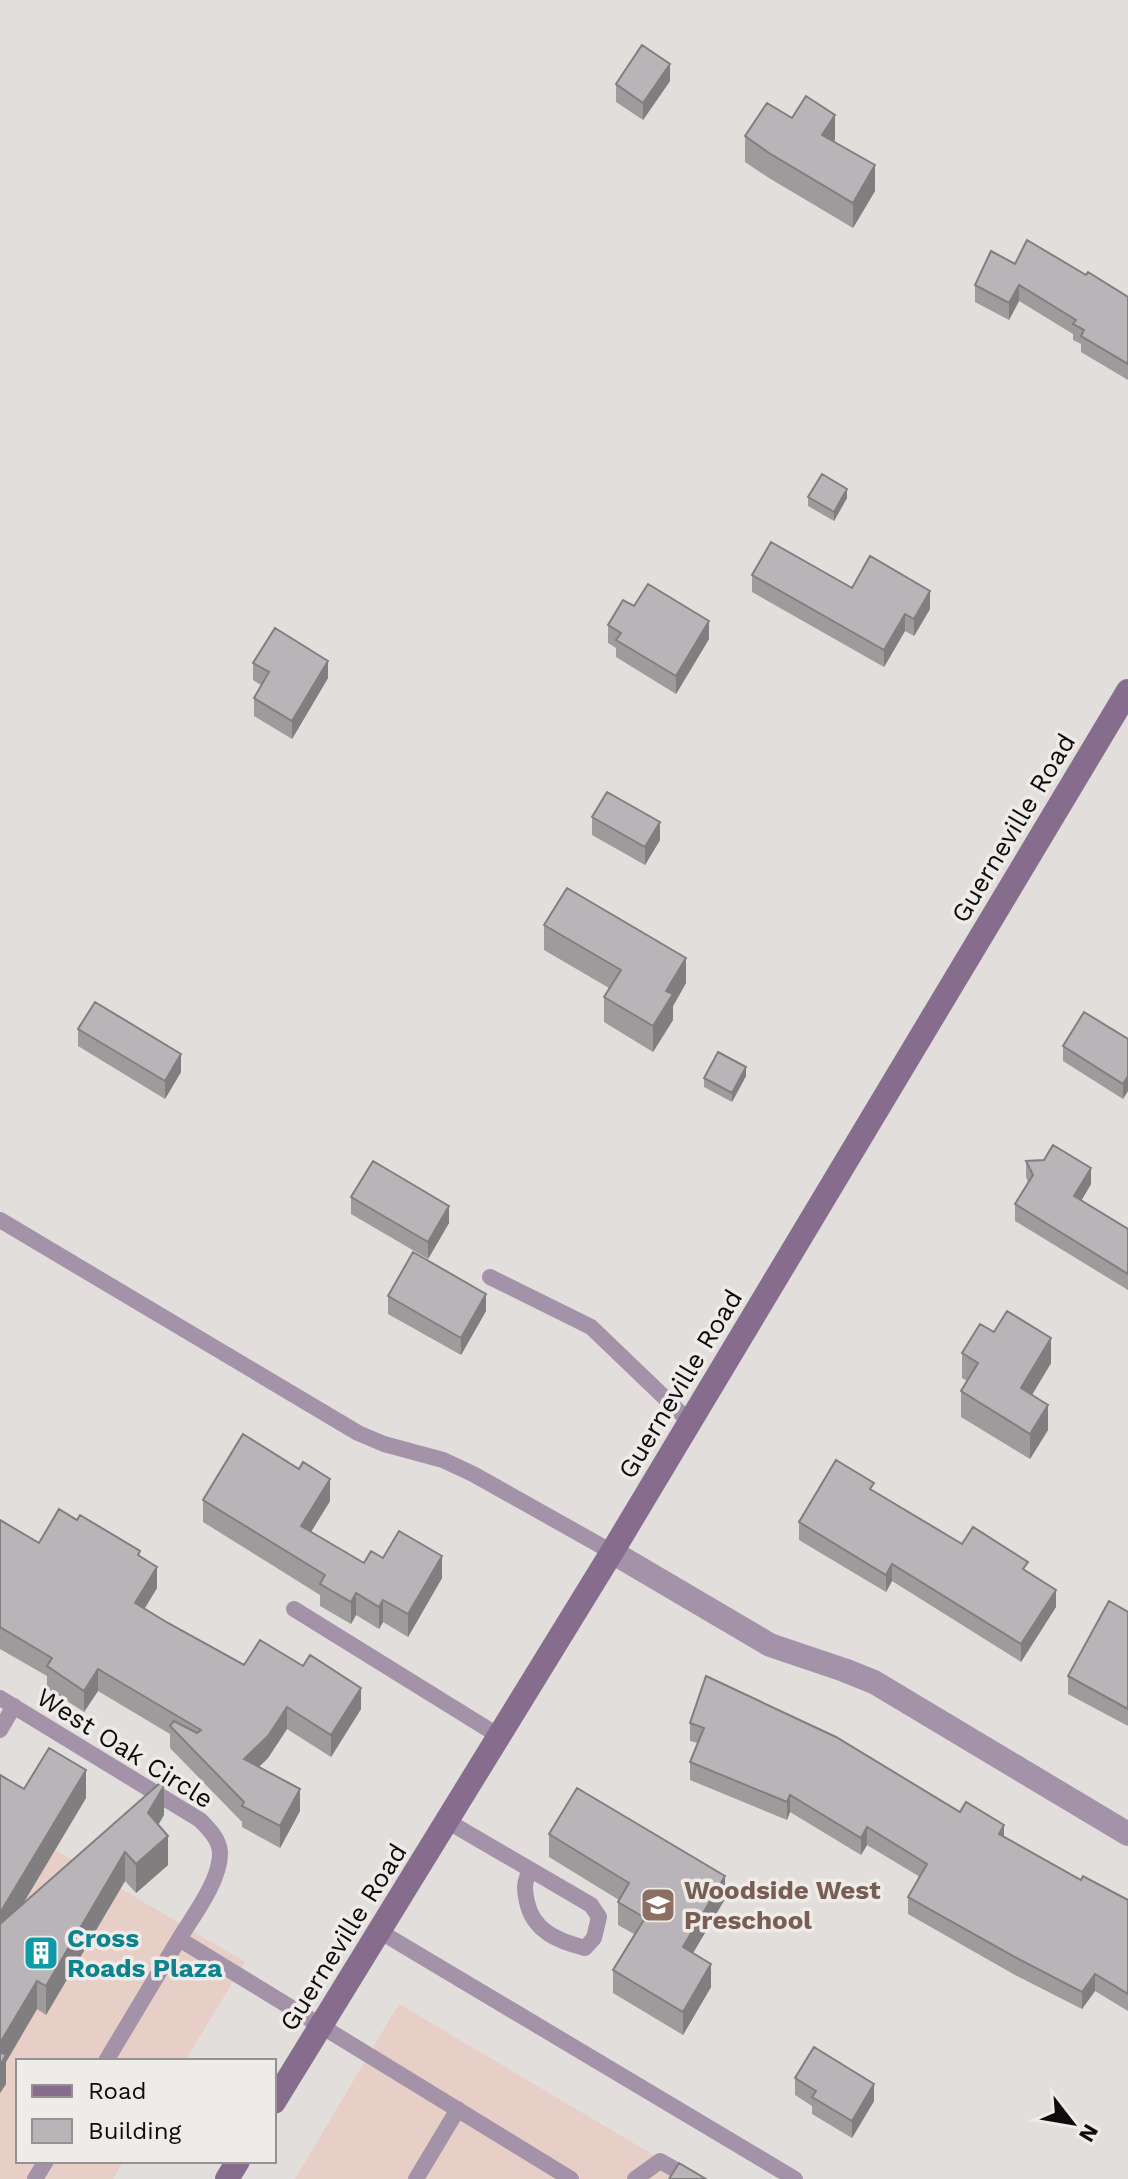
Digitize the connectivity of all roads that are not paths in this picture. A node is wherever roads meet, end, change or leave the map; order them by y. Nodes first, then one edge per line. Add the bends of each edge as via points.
1 (1128, 691) edge
2 (0, 1220) edge
3 (490, 1277) dead end
4 (690, 1422) junction
5 (612, 1552) junction
6 (294, 1609) dead end
7 (7, 1702) edge
8 (0, 1730) edge
9 (499, 1736) junction
10 (447, 1821) junction
11 (1128, 1834) edge
12 (530, 1870) junction
13 (379, 1931) junction
14 (179, 1939) junction
15 (322, 2025) junction
16 (107, 2059) edge
17 (276, 2099) edge
18 (458, 2109) junction
19 (416, 2179) edge
20 (571, 2179) edge
21 (635, 2179) edge
22 (692, 2179) edge
23 (795, 2179) edge

1 - 4 main road, Guerneville Road
2 - 5 lane via 358,1433 473,1474
3 - 4 lane via 591,1327
4 - 5 main road, Guerneville Road
5 - 9 main road, Guerneville Road
5 - 11 street via 770,1645 874,1682
6 - 9 lane
7 - 8 lane, West Oak Circle
7 - 14 lane, West Oak Circle via 212,1832 220,1850 218,1870
9 - 10 main road, Guerneville Road
10 - 12 lane
10 - 13 main road, Guerneville Road
12 - 12 lane via 591,1905 599,1917 594,1938 585,1948 561,1942 535,1924 523,1885
13 - 15 main road, Guerneville Road
13 - 23 lane
14 - 15 lane
14 - 16 lane, West Oak Circle
15 - 17 main road, Guerneville Road
15 - 18 lane
18 - 19 lane
18 - 20 lane
21 - 22 lane via 660,2161

